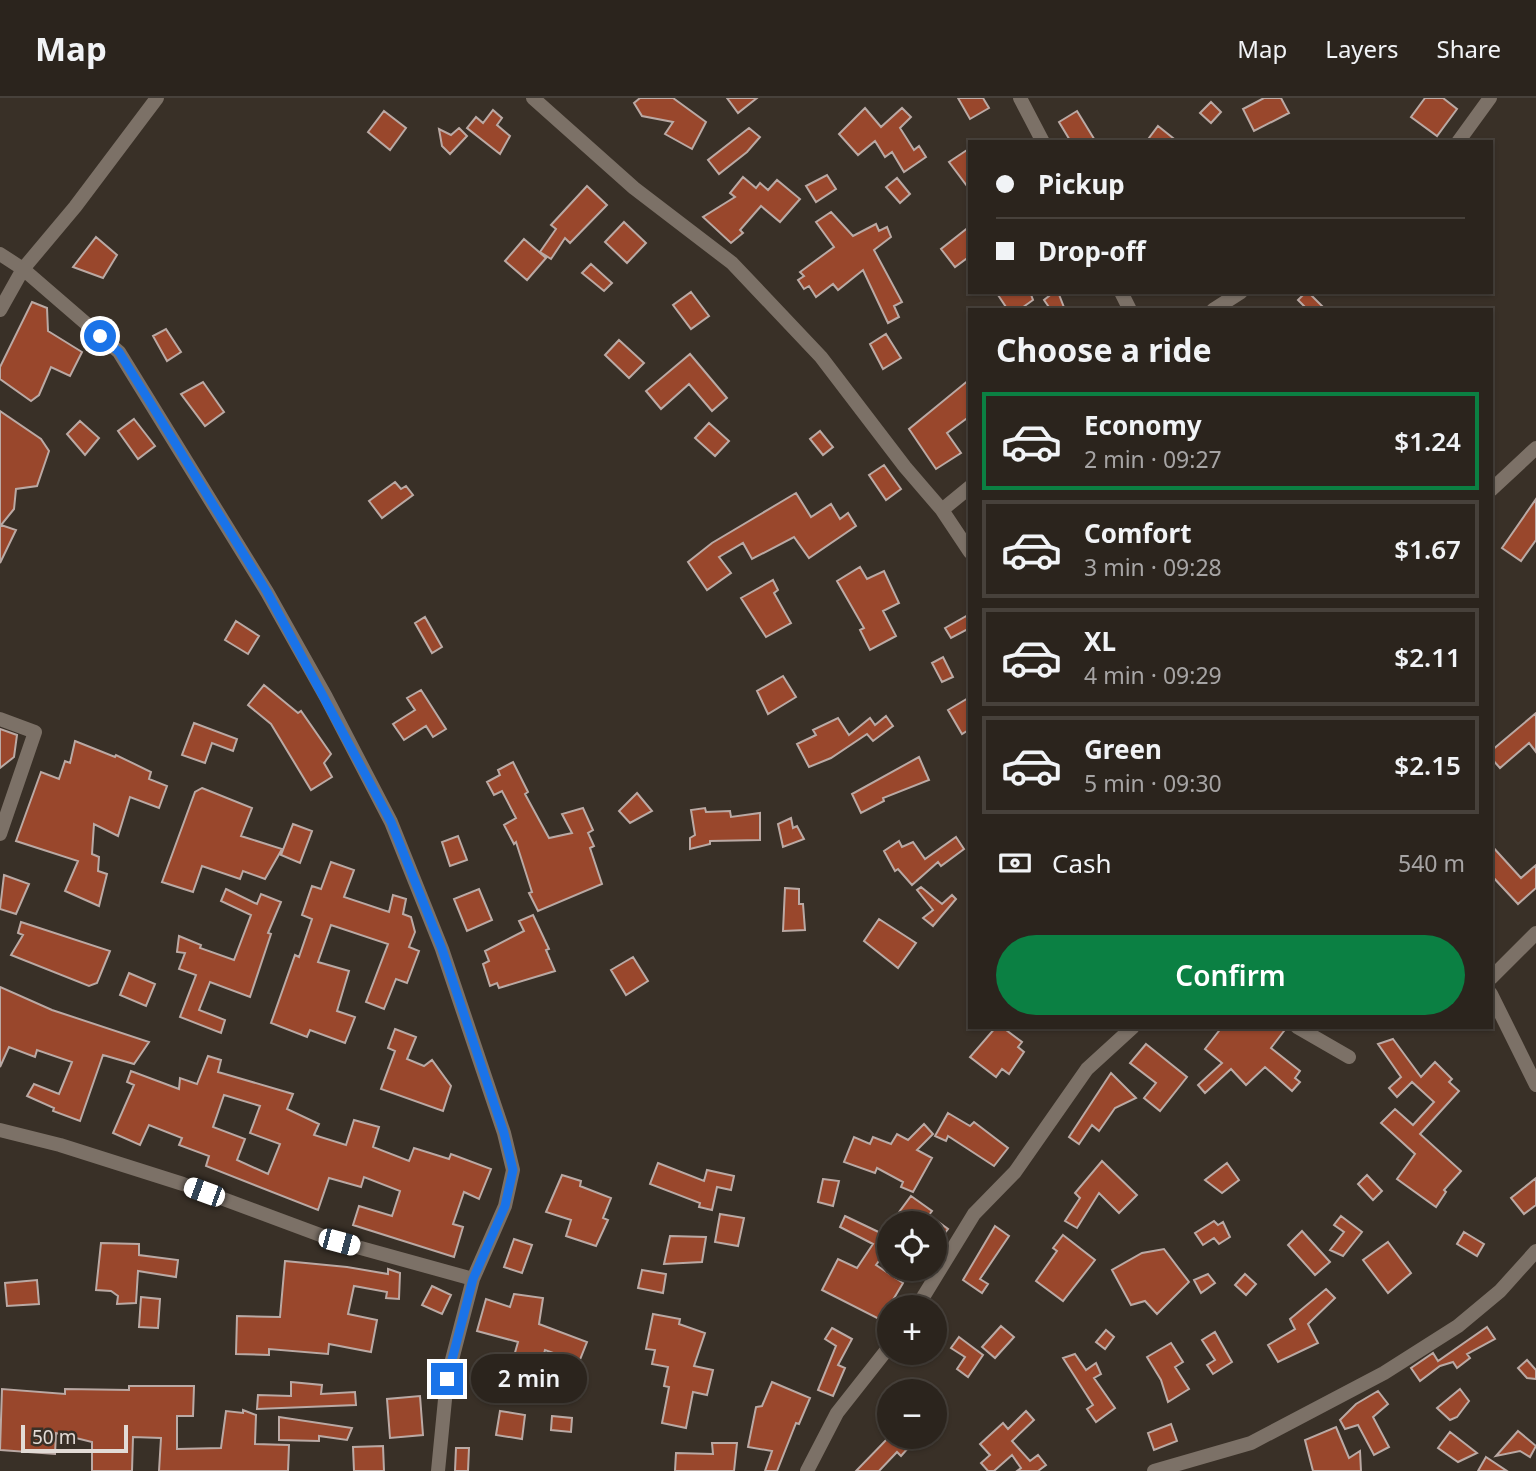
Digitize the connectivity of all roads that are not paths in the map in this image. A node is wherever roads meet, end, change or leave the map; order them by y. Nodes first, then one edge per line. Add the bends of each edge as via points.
1 (157, 98) edge
2 (533, 98) edge
3 (1020, 98) edge
4 (1490, 98) edge
5 (1042, 140) edge
6 (1459, 140) edge
7 (0, 254) edge
8 (23, 269) junction
9 (1238, 294) edge
10 (1216, 308) edge
11 (0, 310) edge
12 (1536, 448) edge
13 (1493, 488) edge
14 (968, 489) edge
15 (942, 510) junction
16 (968, 549) edge
17 (0, 719) edge
18 (0, 834) edge
19 (1536, 933) edge
20 (1493, 976) edge
21 (1493, 998) edge
22 (1131, 1029) edge
23 (1300, 1029) edge
24 (1349, 1057) dead end
25 (1536, 1084) edge
26 (0, 1130) edge
27 (1536, 1251) edge
28 (473, 1279) junction
29 (924, 1295) edge
30 (877, 1363) edge
31 (438, 1471) edge
32 (807, 1471) edge
33 (1154, 1471) edge

1 - 8 street
2 - 15 street via 634,188 732,263 821,357
3 - 5 street
4 - 6 street
7 - 8 street
8 - 11 street
8 - 28 street via 119,352 267,592 391,822 442,949 513,1170 505,1206
9 - 10 street
12 - 13 street
14 - 15 street
15 - 16 street
17 - 18 street via 35,732
19 - 20 street
21 - 25 street
22 - 29 street via 1087,1069 1014,1172 974,1214
23 - 24 street
26 - 28 street via 183,1184 339,1242
27 - 33 street via 1500,1292 1458,1326 1384,1373 1251,1443
28 - 31 street via 447,1379
30 - 32 street via 837,1413

